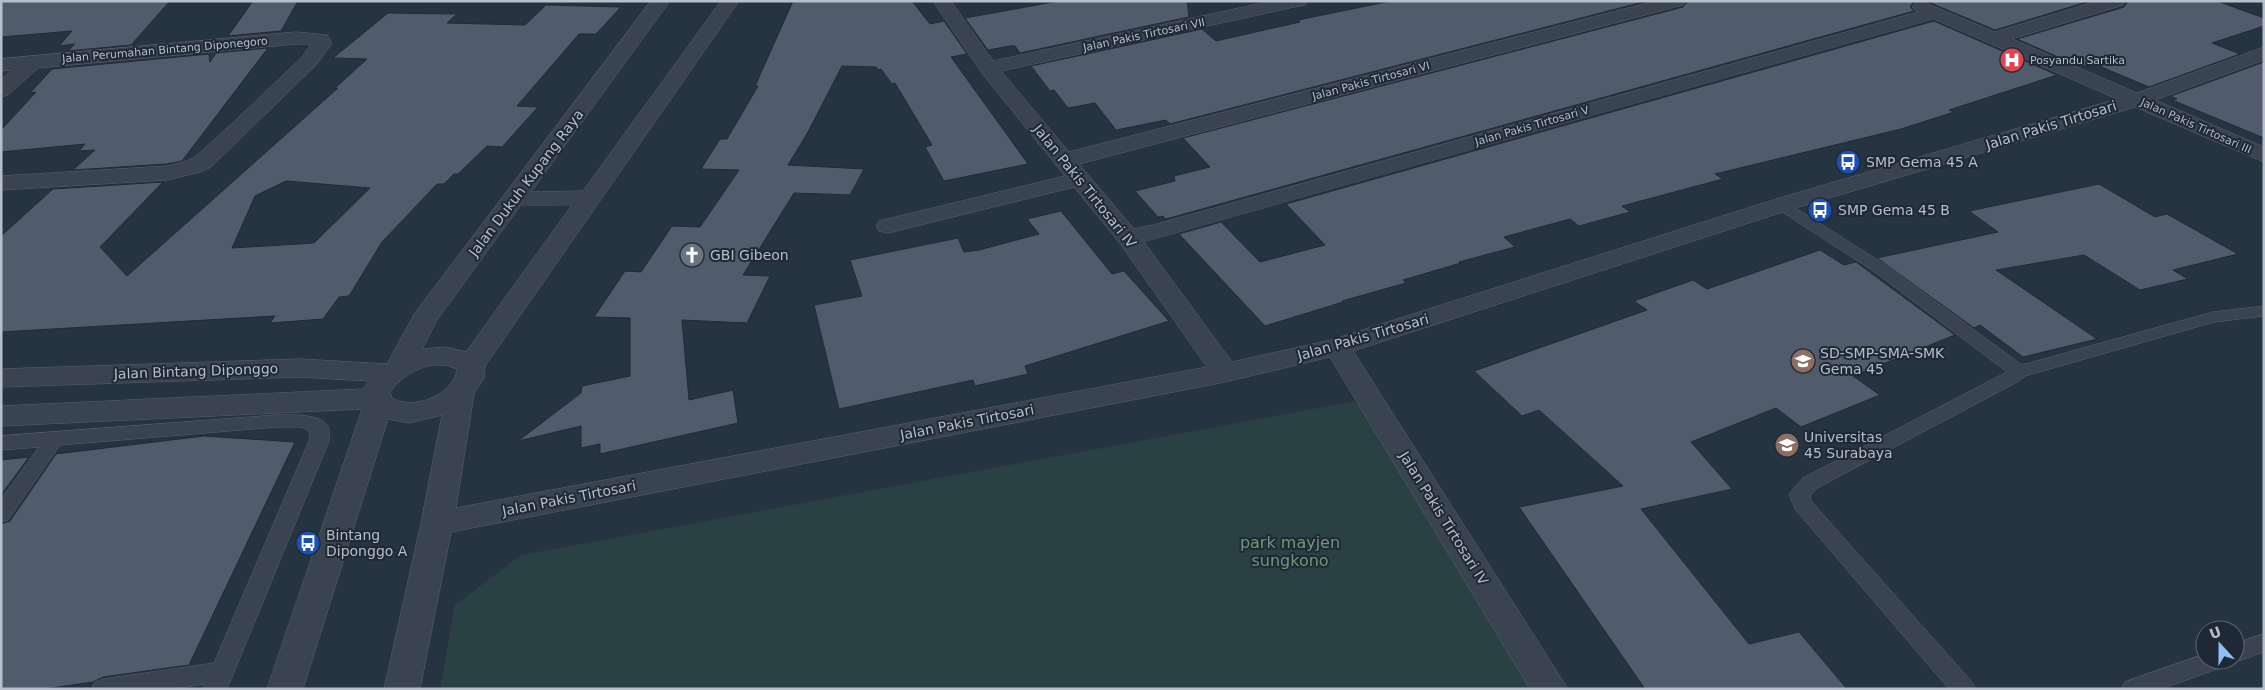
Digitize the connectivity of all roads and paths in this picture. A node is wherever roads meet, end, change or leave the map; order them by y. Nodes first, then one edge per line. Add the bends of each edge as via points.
1 (661, 1) edge
2 (730, 1) edge
3 (942, 1) edge
4 (1299, 1) edge
5 (1677, 1) edge
6 (1908, 1) edge
7 (2116, 1) edge
8 (1936, 13) junction
9 (1996, 38) junction
10 (2264, 53) edge
11 (34, 62) junction
12 (1, 65) edge
13 (988, 68) junction
14 (1, 91) edge
15 (2136, 100) junction
16 (2264, 156) edge
17 (1064, 159) junction
18 (1079, 179) junction
19 (1, 183) edge
20 (588, 198) junction
21 (515, 199) junction
22 (1781, 205) junction
23 (888, 226) dead end
24 (1128, 237) junction
25 (2264, 311) edge
26 (1337, 347) junction
27 (395, 371) junction
28 (2019, 372) junction
29 (1225, 373) junction
30 (1, 378) edge
31 (465, 379) junction
32 (377, 400) junction
33 (1, 416) edge
34 (54, 439) junction
35 (1, 443) edge
36 (1, 515) edge
37 (437, 523) junction
38 (2264, 643) edge
39 (2245, 650) edge
40 (2195, 667) edge
41 (218, 680) edge
42 (103, 689) edge
43 (285, 689) edge
44 (402, 689) edge
45 (1550, 689) edge
46 (1964, 689) edge
47 (2133, 689) edge

1 - 21 street, Jalan Dukuh Kupang Raya
2 - 20 street
3 - 13 street, Jalan Pakis Tirtosari IV
4 - 13 street, Jalan Pakis Tirtosari VII
5 - 17 street, Jalan Pakis Tirtosari VI
6 - 8 street, Jalan Pakis Tirtosari III
7 - 9 street
8 - 9 street, Jalan Pakis Tirtosari III
8 - 24 street, Jalan Pakis Tirtosari V via 1166,230
9 - 15 street, Jalan Pakis Tirtosari III
10 - 15 street, Jalan Pakis Tirtosari
11 - 12 street, Jalan Perumahan Bintang Diponegoro
11 - 14 street
11 - 19 street, Jalan Perumahan Bintang Diponegoro via 296,38 312,37 322,43 310,60 245,124 203,162 192,167 168,173
13 - 17 street, Jalan Pakis Tirtosari IV
15 - 16 street, Jalan Pakis Tirtosari III
15 - 22 street, Jalan Pakis Tirtosari
17 - 18 street, Jalan Pakis Tirtosari IV
18 - 23 street
18 - 24 street, Jalan Pakis Tirtosari IV
20 - 21 street
20 - 31 street
21 - 27 street, Jalan Dukuh Kupang Raya via 424,318
22 - 26 street, Jalan Pakis Tirtosari
22 - 28 lane via 1881,270
24 - 29 street, Jalan Pakis Tirtosari IV
25 - 28 lane via 2213,317
26 - 29 street, Jalan Pakis Tirtosari
26 - 45 street, Jalan Pakis Tirtosari IV
27 - 30 street, Jalan Bintang Diponggo via 300,368
27 - 31 street via 412,362 441,355 454,356
27 - 32 street, Jalan Dukuh Kupang Raya via 380,386
28 - 46 lane via 1810,483 1799,494 1802,504
29 - 37 street, Jalan Pakis Tirtosari
31 - 32 street via 439,406 411,413 385,409
31 - 37 street
32 - 33 street
32 - 43 street
34 - 35 lane
34 - 36 lane
34 - 41 lane via 277,421 303,421 320,428 318,441
37 - 44 street
38 - 39 lane
40 - 47 lane
41 - 42 lane

